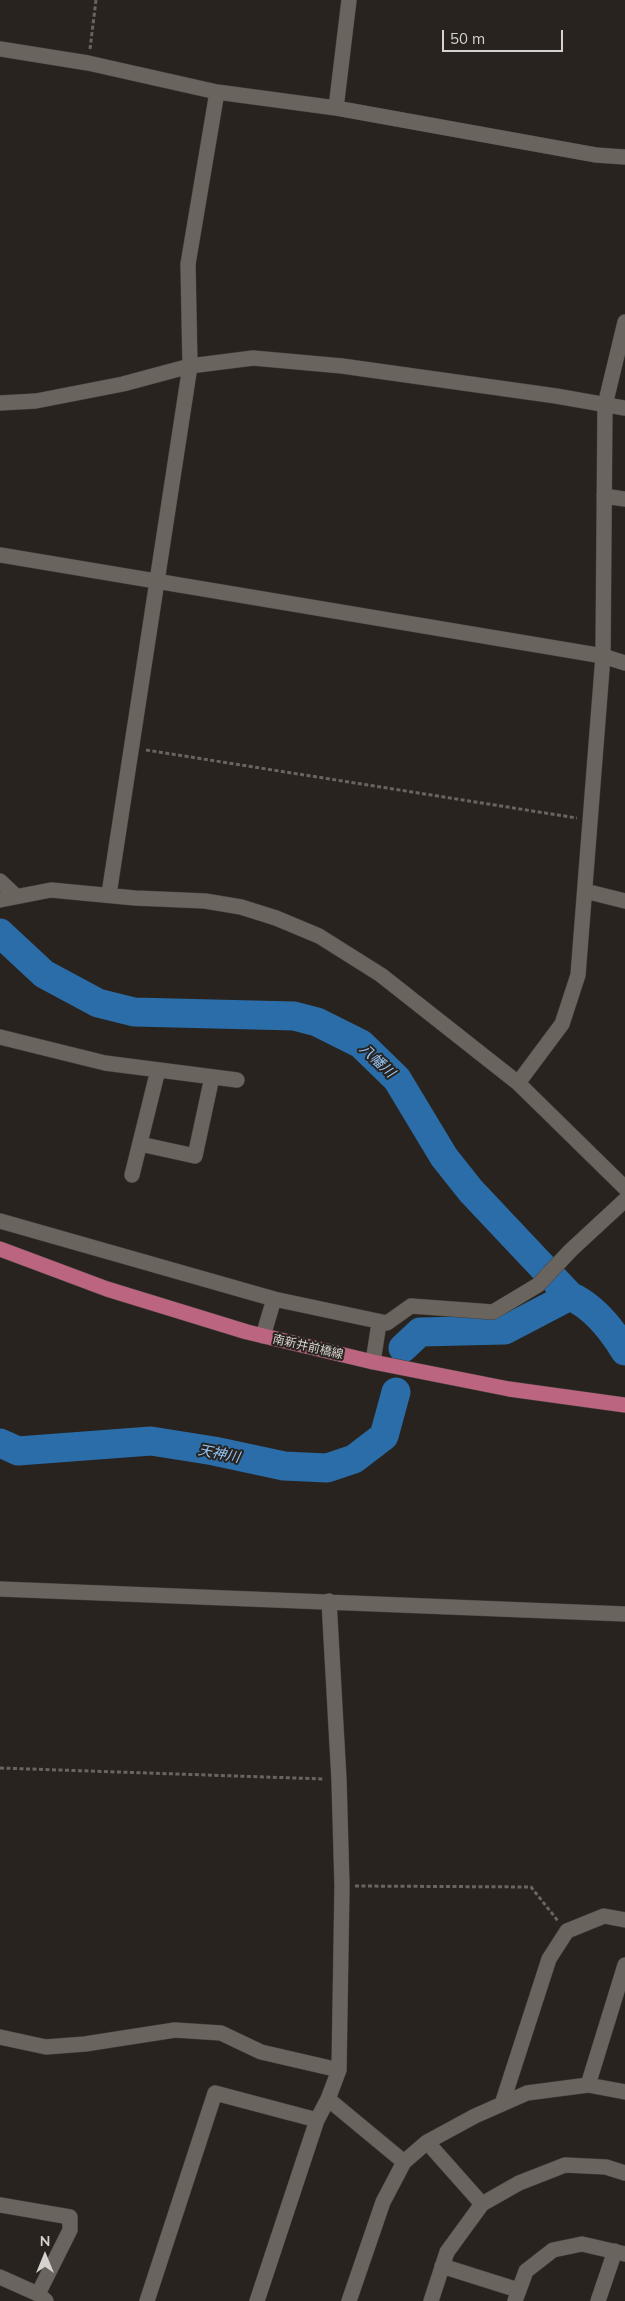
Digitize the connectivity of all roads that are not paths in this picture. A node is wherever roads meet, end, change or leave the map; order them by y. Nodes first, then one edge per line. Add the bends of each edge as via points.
1 (349, 0) edge
2 (0, 49) edge
3 (218, 92) junction
4 (336, 108) junction
5 (625, 157) edge
6 (625, 322) edge
7 (190, 366) junction
8 (0, 403) edge
9 (605, 405) junction
10 (625, 408) edge
11 (604, 496) junction
12 (625, 499) edge
13 (0, 555) edge
14 (158, 580) junction
15 (603, 656) junction
16 (625, 663) edge
17 (0, 881) edge
18 (585, 891) junction
19 (109, 894) junction
20 (6, 898) edge
21 (625, 901) edge
22 (0, 1037) edge
23 (158, 1070) junction
24 (212, 1077) junction
25 (237, 1080) dead end
26 (518, 1083) junction
27 (140, 1144) junction
28 (132, 1175) dead end
29 (625, 1188) edge
30 (625, 1200) edge
31 (0, 1221) edge
32 (0, 1249) edge
33 (274, 1299) junction
34 (379, 1323) junction
35 (263, 1336) junction
36 (373, 1362) junction
37 (622, 1405) edge
38 (0, 1589) edge
39 (329, 1601) junction
40 (625, 1614) edge
41 (625, 1920) edge
42 (625, 1965) edge
43 (0, 2037) edge
44 (339, 2070) junction
45 (588, 2085) junction
46 (625, 2092) edge
47 (328, 2099) junction
48 (502, 2104) junction
49 (316, 2120) junction
50 (427, 2142) junction
51 (404, 2162) junction
52 (625, 2173) edge
53 (482, 2204) junction
54 (0, 2205) edge
55 (620, 2252) edge
56 (442, 2266) junction
57 (0, 2277) edge
58 (516, 2296) edge
59 (42, 2297) edge
60 (147, 2301) edge
61 (257, 2301) edge
62 (350, 2301) edge
63 (431, 2301) edge
64 (598, 2301) edge

1 - 4 street
2 - 3 street via 88,63
3 - 4 street
3 - 7 street via 188,264
4 - 5 street via 596,155
6 - 9 street
7 - 8 street via 104,388 36,401
7 - 9 street via 254,358 342,366
7 - 14 street
9 - 10 street
9 - 11 street
11 - 12 street
11 - 15 street
13 - 14 street
14 - 15 street
14 - 19 street
15 - 16 street
15 - 18 street
17 - 20 street
18 - 21 street
18 - 26 street via 578,976 562,1024
19 - 20 street via 51,890
19 - 26 street via 241,907 319,936 403,992
22 - 23 street via 105,1063
23 - 24 street
23 - 27 street
24 - 25 street
24 - 27 street via 194,1156
26 - 29 street
27 - 28 street
30 - 34 street via 538,1285 493,1312 410,1306 387,1324
31 - 33 street
32 - 35 main road, 南新井前橋線 via 108,1289
33 - 34 street
33 - 35 street
34 - 36 street
35 - 36 main road, 南新井前橋線
36 - 37 main road, 南新井前橋線 via 509,1389
38 - 39 street
39 - 40 street
39 - 44 street via 342,1886
41 - 48 street via 604,1916 567,1932 549,1959
42 - 45 street
43 - 44 street via 46,2047 175,2030 221,2033 261,2052
44 - 47 street
45 - 46 street
45 - 48 street via 528,2093
47 - 49 street
47 - 51 street
48 - 50 street
49 - 60 street via 215,2093
49 - 61 street
50 - 51 street
50 - 53 street
51 - 62 street via 383,2202
52 - 53 street via 606,2167 565,2165 519,2183
53 - 56 street via 446,2252
54 - 59 street via 70,2217 70,2230
55 - 58 street via 582,2244 553,2250 526,2271
55 - 64 street
56 - 58 street
56 - 63 street
57 - 59 street

